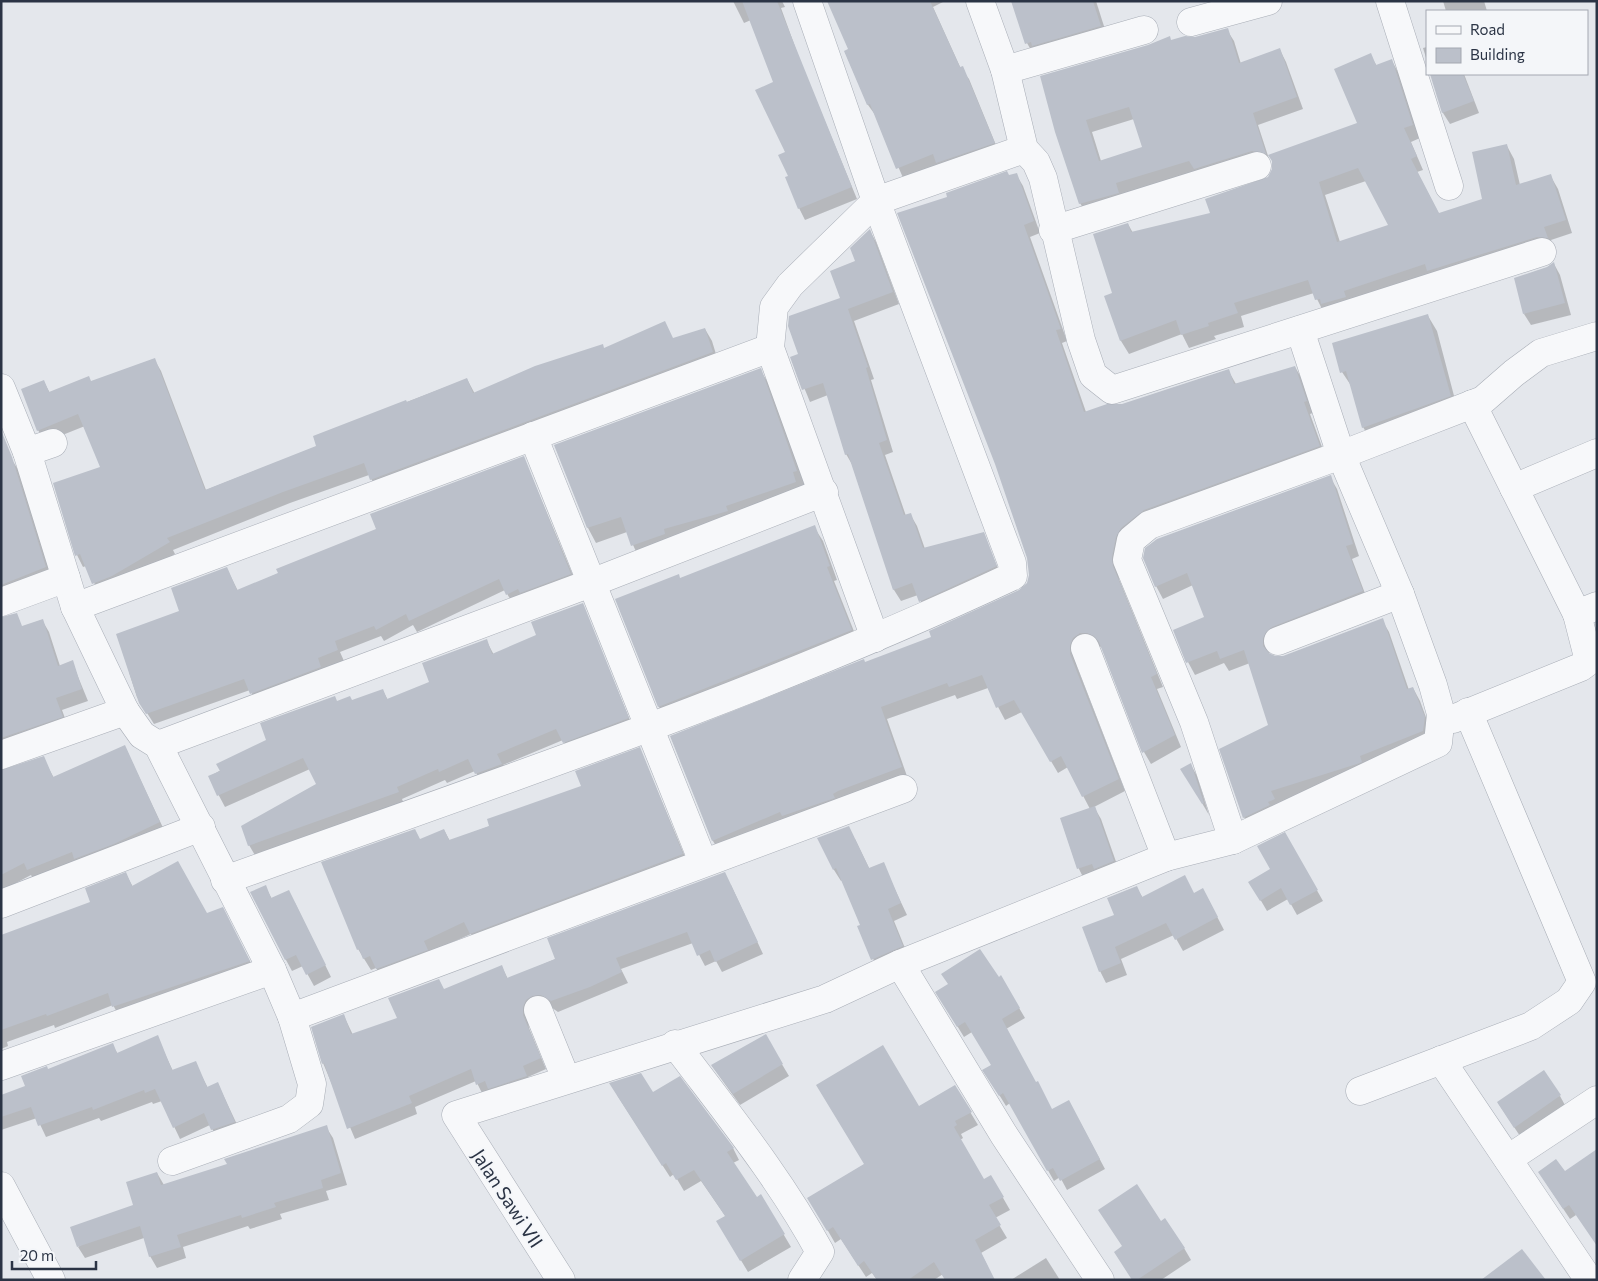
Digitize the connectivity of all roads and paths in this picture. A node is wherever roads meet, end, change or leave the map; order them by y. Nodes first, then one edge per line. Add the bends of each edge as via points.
1 (807, 1) edge
2 (980, 1) edge
3 (1268, 1) edge
4 (1390, 1) edge
5 (1191, 22) dead end
6 (1144, 30) dead end
7 (1005, 70) junction
8 (1024, 149) junction
9 (1257, 166) dead end
10 (1450, 186) dead end
11 (876, 201) junction
12 (1053, 230) junction
13 (1542, 252) dead end
14 (1300, 330) junction
15 (1597, 336) edge
16 (770, 348) junction
17 (2, 388) edge
18 (1472, 404) junction
19 (533, 436) junction
20 (52, 443) dead end
21 (27, 452) junction
22 (1597, 453) edge
23 (1342, 455) junction
24 (1514, 488) junction
25 (824, 492) junction
26 (66, 578) junction
27 (591, 583) junction
28 (1400, 594) junction
29 (1, 602) edge
30 (75, 607) junction
31 (1587, 610) edge
32 (874, 638) junction
33 (1278, 641) dead end
34 (1086, 648) dead end
35 (1593, 670) edge
36 (125, 711) junction
37 (1468, 712) junction
38 (1440, 724) junction
39 (649, 728) junction
40 (158, 745) junction
41 (1, 755) edge
42 (903, 789) dead end
43 (201, 827) junction
44 (1233, 840) junction
45 (1166, 857) junction
46 (703, 862) junction
47 (225, 880) junction
48 (1, 904) edge
49 (900, 964) junction
50 (272, 970) junction
51 (538, 1010) dead end
52 (292, 1017) junction
53 (675, 1044) junction
54 (1440, 1060) junction
55 (1, 1066) edge
56 (566, 1079) junction
57 (1360, 1091) dead end
58 (1597, 1100) edge
59 (1508, 1159) junction
60 (172, 1161) dead end
61 (1, 1186) edge
62 (51, 1280) edge
63 (561, 1280) edge
64 (802, 1280) edge
65 (1100, 1280) edge
66 (1589, 1280) edge

1 - 11 street
2 - 7 street
3 - 5 street
4 - 10 street
6 - 7 street
7 - 8 street
8 - 11 street
8 - 12 street via 1036,162 1042,178
9 - 12 street
11 - 16 street via 790,285 774,307
11 - 32 street via 1012,563 1013,576
12 - 14 street via 1093,375 1112,390
13 - 14 street
14 - 23 street
15 - 18 street via 1540,353 1484,400
16 - 19 street
16 - 25 street
17 - 21 street
18 - 23 street
18 - 24 street
19 - 27 street
19 - 30 street
20 - 21 street
21 - 26 street
22 - 24 street
23 - 28 street
23 - 44 street via 1149,524 1131,540 1127,560 1194,722
24 - 31 street
25 - 27 street
25 - 32 street
26 - 29 street
26 - 30 street
27 - 39 street
27 - 40 street
28 - 33 street
28 - 38 street via 1433,685
30 - 36 street
31 - 35 street
32 - 39 street
34 - 45 street
35 - 37 street via 1581,667
36 - 40 street via 142,735
36 - 41 street
37 - 38 street
37 - 54 street via 1582,982 1569,1001 1531,1026
38 - 44 street via 1438,744
39 - 46 street
39 - 47 street
40 - 43 street
42 - 46 street
43 - 47 street
43 - 48 street
44 - 45 street
45 - 49 street
46 - 52 street
47 - 50 street
49 - 53 street via 825,999
49 - 65 street via 1004,1135
50 - 52 street
50 - 55 street
51 - 56 street
52 - 60 street via 312,1084 309,1104 289,1119
53 - 56 street
53 - 64 street via 750,1143 820,1252
54 - 57 street
54 - 59 street
56 - 63 street, Jalan Sawi VII via 456,1115
58 - 59 street
59 - 66 street
61 - 62 street

